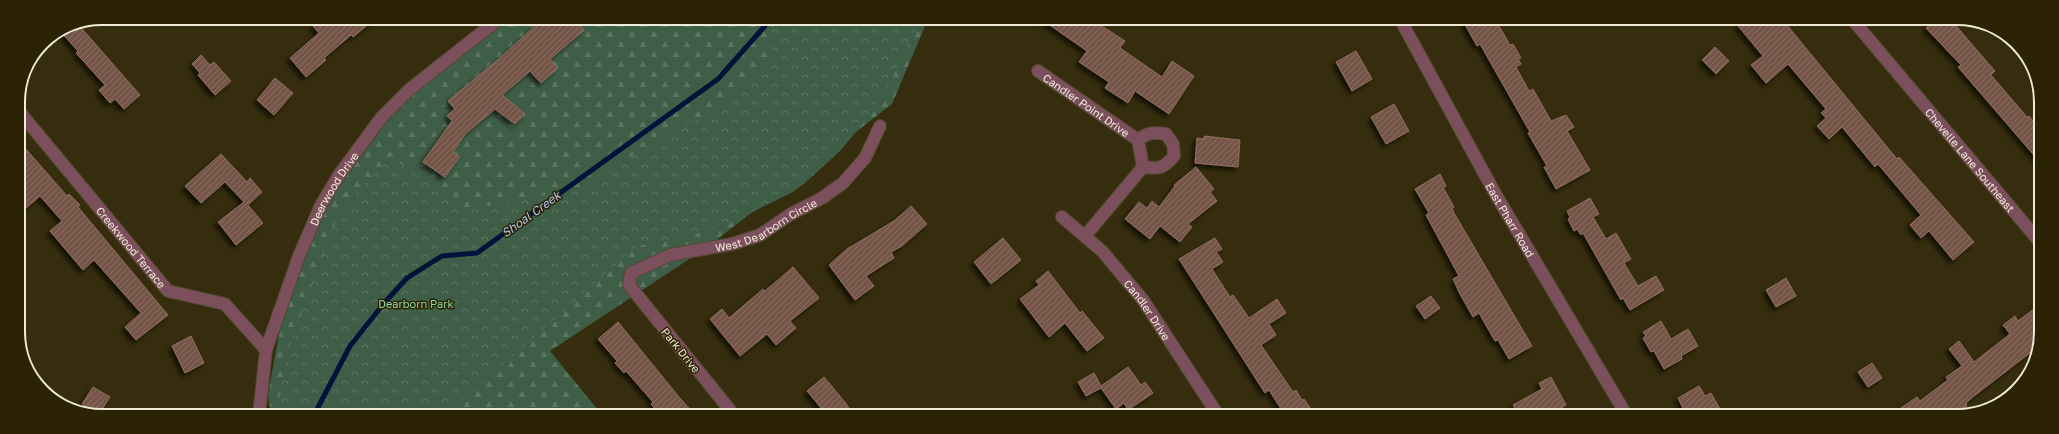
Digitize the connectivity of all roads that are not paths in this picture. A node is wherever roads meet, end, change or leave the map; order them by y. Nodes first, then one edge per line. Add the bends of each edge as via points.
1 (491, 25) edge
2 (1403, 25) edge
3 (1856, 25) edge
4 (1038, 71) dead end
5 (25, 118) edge
6 (880, 126) dead end
7 (1138, 140) junction
8 (1143, 167) junction
9 (1062, 216) dead end
10 (2034, 235) edge
11 (1085, 236) junction
12 (629, 285) joint
13 (266, 350) junction
14 (260, 409) edge
15 (729, 409) edge
16 (1214, 409) edge
17 (1623, 409) edge

1 - 13 street, Deerwood Drive via 410,89 381,118 339,174 321,205 299,256
2 - 17 street, East Pharr Road via 1496,195
3 - 10 street, Chevelle Lane Southeast
4 - 7 street, Candler Point Drive
5 - 13 street, Creekwood Terrace via 168,291 226,304
6 - 12 street, West Dearborn Circle via 864,158 843,183 822,198 790,214 760,235 732,244 670,254 631,273
7 - 8 street, Candler Point Drive
7 - 8 street via 1146,133 1155,132 1166,134 1173,144 1174,156 1166,165 1156,169
8 - 11 street
9 - 11 street, Candler Drive
11 - 16 street, Candler Drive via 1102,251 1143,300
12 - 15 street, Park Drive
13 - 14 street, Deerwood Drive

